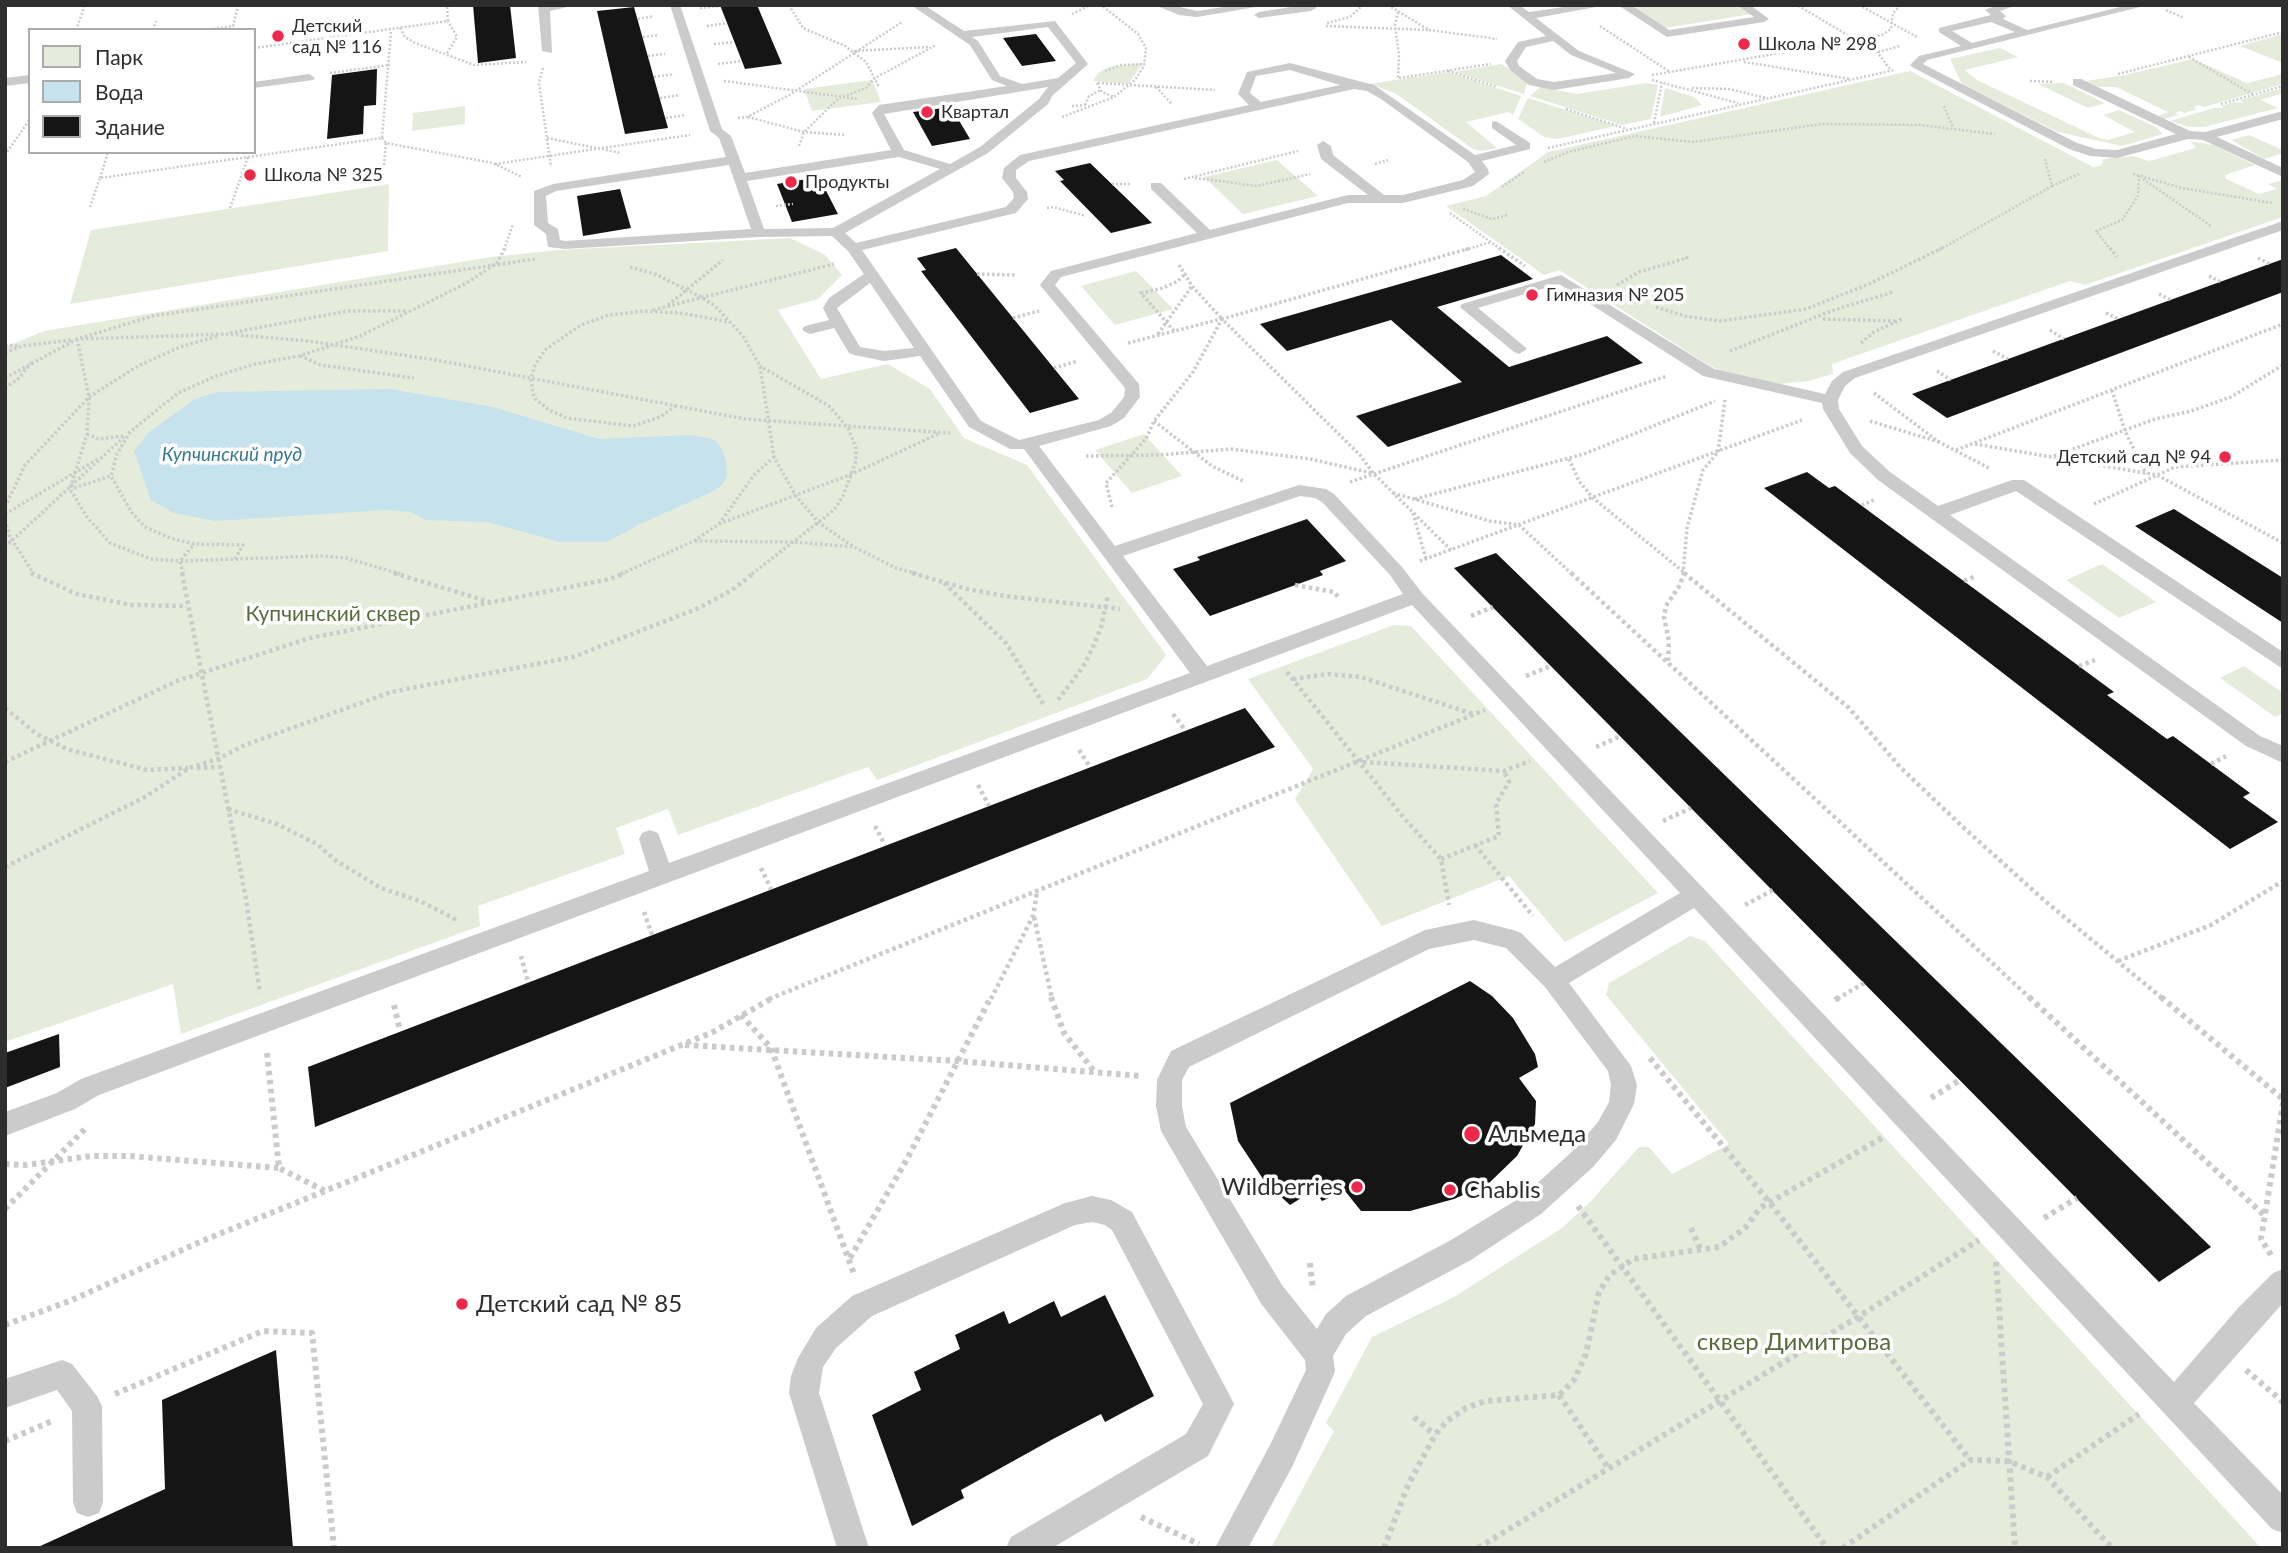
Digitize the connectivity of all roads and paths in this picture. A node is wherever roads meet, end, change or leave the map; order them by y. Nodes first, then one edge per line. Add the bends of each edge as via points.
1 (85, 5) edge
2 (238, 5) edge
3 (447, 5) edge
4 (571, 5) edge
5 (675, 5) edge
6 (789, 5) edge
7 (1101, 5) edge
8 (1160, 5) edge
9 (1308, 5) edge
10 (1388, 5) edge
11 (1512, 5) edge
12 (1623, 5) edge
13 (1742, 5) edge
14 (1797, 5) edge
15 (1859, 5) edge
16 (1901, 5) edge
17 (2012, 5) edge
18 (2143, 5) edge
19 (1596, 6) edge
20 (543, 7) edge
21 (919, 7) edge
22 (2161, 8) dead end
23 (1576, 9) junction
24 (1264, 11) edge
25 (1398, 12) junction
26 (1527, 16) junction
27 (1992, 18) junction
28 (2184, 18) dead end
29 (1949, 20) dead end
30 (448, 21) junction
31 (156, 22) dead end
32 (1892, 23) junction
33 (1962, 26) junction
34 (77, 28) edge
35 (154, 28) edge
36 (219, 28) edge
37 (400, 28) junction
38 (1395, 29) junction
39 (1429, 30) junction
40 (391, 32) dead end
41 (2283, 32) edge
42 (2026, 33) junction
43 (962, 35) junction
44 (1553, 38) junction
45 (1856, 40) junction
46 (1923, 40) dead end
47 (1522, 44) junction
48 (932, 47) dead end
49 (1971, 47) junction
50 (256, 48) edge
51 (853, 51) junction
52 (447, 53) junction
53 (547, 56) junction
54 (2188, 57) junction
55 (1511, 61) junction
56 (1740, 61) junction
57 (1145, 64) junction
58 (390, 65) junction
59 (1916, 65) junction
60 (1891, 70) junction
61 (1670, 72) junction
62 (1660, 74) dead end
63 (1635, 75) junction
64 (309, 78) joint
65 (698, 78) junction
66 (28, 79) edge
67 (1398, 79) junction
68 (1853, 79) junction
69 (1065, 81) junction
70 (2030, 81) dead end
71 (5, 82) edge
72 (2077, 82) junction
73 (1097, 83) junction
74 (1662, 83) junction
75 (256, 85) edge
76 (1129, 85) junction
77 (1353, 85) junction
78 (1018, 86) junction
79 (1397, 88) dead end
80 (1687, 89) junction
81 (1101, 90) junction
82 (793, 91) junction
83 (1047, 94) junction
84 (1244, 94) junction
85 (2254, 95) dead end
86 (1114, 97) junction
87 (1767, 98) junction
88 (887, 104) junction
89 (1742, 104) junction
90 (1257, 105) junction
91 (1086, 109) junction
92 (2283, 115) edge
93 (747, 117) junction
94 (1059, 118) dead end
95 (28, 122) edge
96 (1654, 124) junction
97 (1496, 125) dead end
98 (714, 126) junction
99 (889, 135) junction
100 (2002, 135) dead end
101 (2188, 135) junction
102 (2205, 136) junction
103 (383, 138) junction
104 (547, 138) junction
105 (386, 143) junction
106 (1323, 145) joint
107 (606, 148) junction
108 (1542, 149) dead end
109 (2041, 152) dead end
110 (899, 153) junction
111 (107, 154) edge
112 (550, 154) junction
113 (5, 155) edge
114 (248, 157) junction
115 (1473, 159) junction
116 (733, 160) junction
117 (1538, 164) dead end
118 (384, 165) dead end
119 (951, 168) junction
120 (1529, 170) dead end
121 (665, 171) junction
122 (1322, 172) dead end
123 (2283, 173) edge
124 (2138, 176) junction
125 (100, 178) junction
126 (739, 178) junction
127 (1191, 178) dead end
128 (1112, 184) dead end
129 (1140, 184) dead end
130 (1156, 186) joint
131 (553, 188) junction
132 (1495, 192) dead end
133 (1381, 200) junction
134 (1467, 204) dead end
135 (2283, 205) edge
136 (90, 207) dead end
137 (1457, 207) junction
138 (230, 208) dead end
139 (1047, 208) dead end
140 (1508, 215) dead end
141 (1086, 216) dead end
142 (2283, 225) edge
143 (836, 232) junction
144 (759, 233) junction
145 (1207, 235) junction
146 (2235, 241) junction
147 (1491, 242) junction
148 (1164, 246) junction
149 (856, 252) junction
150 (1684, 256) dead end
151 (545, 258) dead end
152 (497, 263) junction
153 (629, 266) dead end
154 (1186, 273) junction
155 (977, 274) dead end
156 (1017, 275) dead end
157 (870, 276) junction
158 (2134, 276) junction
159 (1549, 282) junction
160 (1625, 283) dead end
161 (1192, 286) junction
162 (687, 289) junction
163 (1893, 292) dead end
164 (703, 298) junction
165 (1648, 305) dead end
166 (666, 307) junction
167 (1046, 310) dead end
168 (412, 311) junction
169 (645, 311) junction
170 (659, 312) junction
171 (1013, 318) dead end
172 (1222, 319) junction
173 (1818, 319) junction
174 (1902, 319) dead end
175 (731, 322) junction
176 (838, 322) junction
177 (1166, 322) junction
178 (2283, 324) edge
179 (810, 329) dead end
180 (1174, 331) junction
181 (226, 334) junction
182 (1157, 335) junction
183 (77, 339) junction
184 (5, 345) edge
185 (22, 346) junction
186 (332, 346) junction
187 (1519, 349) dead end
188 (1102, 350) junction
189 (925, 351) junction
190 (5, 353) edge
191 (299, 356) junction
192 (33, 361) junction
193 (1692, 364) junction
194 (2283, 365) edge
195 (760, 366) junction
196 (1670, 375) dead end
197 (1849, 375) junction
198 (5, 378) edge
199 (414, 378) dead end
200 (531, 379) junction
201 (5, 388) edge
202 (2112, 390) junction
203 (89, 397) junction
204 (1831, 404) junction
205 (677, 406) junction
206 (1126, 406) junction
207 (768, 421) junction
208 (1154, 421) junction
209 (848, 428) junction
210 (985, 431) junction
211 (2124, 431) junction
212 (130, 432) junction
213 (940, 433) junction
214 (86, 434) junction
215 (1939, 442) junction
216 (1030, 444) junction
217 (1974, 444) junction
218 (1956, 450) junction
219 (1718, 452) junction
220 (1192, 453) junction
221 (107, 454) junction
222 (1131, 455) junction
223 (1084, 456) dead end
224 (2052, 456) junction
225 (774, 457) junction
226 (1569, 459) junction
227 (2283, 460) edge
228 (1373, 473) junction
229 (74, 474) junction
230 (852, 474) junction
231 (2146, 474) junction
232 (2157, 475) junction
233 (111, 476) junction
234 (2142, 481) junction
235 (2018, 484) junction
236 (70, 489) junction
237 (1320, 493) junction
238 (1393, 493) junction
239 (1286, 494) junction
240 (796, 496) junction
241 (1593, 498) junction
242 (1414, 499) junction
243 (5, 507) edge
244 (1413, 512) junction
245 (1937, 513) junction
246 (5, 514) edge
247 (2067, 516) junction
248 (5, 520) edge
249 (819, 523) junction
250 (719, 524) junction
251 (1519, 525) junction
252 (12, 541) junction
253 (694, 541) junction
254 (795, 542) junction
255 (2283, 543) edge
256 (194, 544) junction
257 (5, 547) edge
258 (854, 547) junction
259 (1451, 550) junction
260 (1111, 554) junction
261 (235, 559) junction
262 (1426, 559) junction
263 (180, 561) junction
264 (1396, 570) junction
265 (1684, 570) junction
266 (944, 582) junction
267 (1295, 585) dead end
268 (1415, 597) junction
269 (492, 602) junction
270 (187, 606) junction
271 (1106, 608) junction
272 (1156, 613) junction
273 (1358, 618) junction
274 (1270, 651) junction
275 (1668, 662) junction
276 (2283, 662) edge
277 (203, 674) junction
278 (1203, 676) junction
279 (1293, 679) junction
280 (1513, 699) junction
281 (5, 708) edge
282 (1473, 714) junction
283 (52, 741) junction
284 (1560, 750) junction
285 (2283, 755) edge
286 (218, 759) junction
287 (5, 762) edge
288 (1358, 762) junction
289 (220, 767) junction
290 (189, 768) junction
291 (1504, 771) junction
292 (228, 809) junction
293 (650, 839) dead end
294 (1475, 845) junction
295 (1441, 859) junction
296 (5, 867) edge
297 (662, 876) junction
298 (2283, 881) edge
299 (1037, 892) junction
300 (1698, 895) junction
301 (1033, 916) junction
302 (1540, 924) dead end
303 (1457, 933) junction
304 (490, 939) junction
305 (2117, 961) junction
306 (1553, 980) junction
307 (741, 1015) junction
308 (264, 1024) junction
309 (684, 1045) junction
310 (771, 1048) junction
311 (1647, 1054) dead end
312 (957, 1060) junction
313 (1094, 1071) junction
314 (1170, 1080) junction
315 (2283, 1101) edge
316 (90, 1123) dead end
317 (5, 1124) edge
318 (1892, 1133) dead end
319 (51, 1162) junction
320 (5, 1164) edge
321 (279, 1168) junction
322 (1557, 1183) junction
323 (325, 1191) junction
324 (1770, 1203) junction
325 (5, 1209) edge
326 (2265, 1216) junction
327 (1691, 1228) dead end
328 (1986, 1236) dead end
329 (1701, 1251) junction
330 (850, 1258) junction
331 (1996, 1259) dead end
332 (1297, 1262) dead end
333 (1322, 1264) dead end
334 (1622, 1266) junction
335 (2279, 1272) edge
336 (862, 1306) junction
337 (1858, 1317) junction
338 (5, 1325) edge
339 (2222, 1349) junction
340 (1318, 1354) junction
341 (5, 1394) edge
342 (1559, 1395) junction
343 (1720, 1400) junction
344 (2283, 1402) edge
345 (2175, 1403) junction
346 (87, 1406) junction
347 (1414, 1417) dead end
348 (1435, 1435) junction
349 (5, 1441) edge
350 (1970, 1460) junction
351 (2008, 1461) junction
352 (1609, 1469) junction
353 (2047, 1477) junction
354 (1102, 1499) junction
355 (89, 1502) dead end
356 (2283, 1518) edge
357 (1029, 1546) edge
358 (334, 1548) edge
359 (852, 1548) edge
360 (1206, 1548) edge
361 (1231, 1548) edge
362 (1384, 1548) edge
363 (1478, 1548) edge
364 (1827, 1548) edge
365 (1843, 1548) edge
366 (2015, 1548) edge
367 (2112, 1548) edge

1 - 34 path
2 - 36 path via 233,26
3 - 30 path
4 - 20 lane
5 - 65 lane
6 - 51 path via 803,28
7 - 57 path via 1138,34 1145,45
8 - 24 lane via 1197,14
9 - 24 lane via 1311,8
10 - 25 path
11 - 26 lane
12 - 13 lane via 1667,34 1765,19
14 - 45 path
15 - 32 path
16 - 32 path via 1893,13
17 - 27 lane via 1990,10 2002,16
18 - 42 lane
19 - 23 lane
20 - 53 lane
21 - 43 lane
21 - 51 path
22 - 28 path
23 - 26 lane
23 - 61 path
24 - 38 path via 1291,22
25 - 38 path
25 - 39 path
26 - 44 lane
27 - 33 lane
27 - 42 lane
29 - 33 lane
30 - 37 path
30 - 52 path via 457,37
31 - 35 path
32 - 45 path via 1882,35
32 - 46 path
33 - 49 lane via 1943,30
37 - 50 path
37 - 52 path via 415,43
38 - 39 path
38 - 67 path
39 - 47 path
40 - 58 path
41 - 54 path
42 - 49 lane
43 - 69 lane via 998,25 1051,23 1082,64
43 - 78 lane via 974,43 996,78
44 - 47 lane
44 - 63 lane via 1596,63
45 - 56 path
45 - 60 path via 1873,47
47 - 55 lane
48 - 51 path
49 - 59 lane via 1923,58
51 - 82 path
51 - 88 path via 866,62
52 - 53 path via 474,65
53 - 104 path via 539,83
54 - 72 path
54 - 85 path
55 - 63 lane via 1514,68 1545,85
55 - 67 path
56 - 61 path
56 - 68 path
57 - 73 path via 1121,65 1099,75
57 - 76 path
58 - 64 path
58 - 103 path
59 - 60 path
59 - 101 lane via 2095,153 2117,154
60 - 68 path
61 - 62 path
63 - 74 path
64 - 75 lane
65 - 82 path
65 - 98 lane
66 - 71 lane
67 - 77 path
67 - 79 path
68 - 87 path
69 - 73 path
69 - 78 lane
69 - 83 lane
70 - 72 path
72 - 101 lane
73 - 76 path
73 - 81 path
74 - 80 path
74 - 96 path
76 - 84 path
76 - 86 path
77 - 84 lane via 1275,65 1251,74
77 - 90 lane
77 - 115 lane via 1380,92
78 - 83 lane
78 - 88 lane
80 - 87 path via 1730,89
80 - 89 path
81 - 86 path
81 - 91 path via 1087,99
82 - 88 path
82 - 93 path
83 - 119 lane via 997,141
84 - 90 lane
86 - 91 path
87 - 89 path
88 - 99 lane via 878,113
89 - 96 path
90 - 149 lane via 1025,158 1010,168 1009,178 1021,199 1011,210
91 - 94 path
92 - 102 lane
93 - 98 path
93 - 99 path via 804,132
95 - 113 path
96 - 108 path
97 - 115 lane via 1525,146
98 - 107 path
98 - 116 lane via 724,136
99 - 110 lane
100 - 117 path via 1920,125 1822,124 1693,142 1635,136
101 - 102 lane
102 - 123 lane
103 - 105 path
103 - 114 path
104 - 107 path
104 - 112 path
105 - 112 path via 494,164
105 - 118 path
106 - 130 path
106 - 133 lane via 1328,149 1326,156
107 - 112 path
107 - 121 path
109 - 165 path via 2052,186 1958,240 1819,305 1720,321
110 - 119 lane
110 - 126 lane
111 - 125 path
112 - 131 path
114 - 125 path
114 - 138 path
115 - 133 lane via 1482,174 1468,183
116 - 121 lane
116 - 126 lane
119 - 143 lane
120 - 132 path
121 - 131 lane
122 - 127 path via 1257,186
124 - 135 path
124 - 146 path
124 - 158 path via 2138,195 2122,220 2096,231
125 - 136 path
126 - 144 lane
128 - 129 path
130 - 145 lane
131 - 144 lane via 539,194 541,225 553,232 553,244
133 - 145 lane via 1348,199
134 - 137 path
137 - 140 path via 1492,219
137 - 147 path via 1445,210
139 - 141 path
142 - 146 lane
143 - 144 lane
143 - 149 lane
144 - 162 path
145 - 148 lane
146 - 158 lane
147 - 159 path
147 - 172 path
148 - 154 path
148 - 188 lane via 1056,274 1047,285
149 - 157 lane
149 - 164 path
150 - 160 path via 1687,258 1639,272
151 - 152 path
152 - 168 path
152 - 183 path via 153,316
153 - 162 path
154 - 161 path
154 - 177 path via 1163,288 1141,293
155 - 156 path
157 - 176 lane via 834,300 830,308
157 - 189 lane
158 - 197 lane
159 - 187 lane via 1467,307
159 - 193 lane via 1561,279
161 - 172 path
161 - 177 path
162 - 164 path
162 - 166 path
163 - 173 path
164 - 166 path
164 - 175 path
166 - 169 path
166 - 170 path
167 - 171 path
168 - 181 path via 316,314
168 - 186 path
169 - 170 path
169 - 200 path via 609,315 562,336 547,348
170 - 175 path
172 - 180 path
172 - 208 path via 1192,372
172 - 228 path
173 - 174 path
173 - 193 path
175 - 195 path
176 - 179 lane
176 - 189 lane via 854,350 884,356
177 - 180 path
177 - 182 path
178 - 202 path
180 - 182 path
181 - 183 path
181 - 186 path
181 - 203 path via 180,347 138,366
182 - 188 path
183 - 185 path
183 - 192 path
183 - 203 path
184 - 185 path
185 - 190 path
186 - 191 path
186 - 200 path
188 - 206 lane via 1133,387
189 - 210 lane via 975,424
191 - 199 path via 321,365
191 - 212 path via 216,376 178,393
192 - 198 path
192 - 201 path
193 - 204 lane via 1717,376
194 - 211 path via 2231,397
195 - 207 path
195 - 209 path via 829,406
196 - 228 path
197 - 204 lane via 1838,384
197 - 215 path
200 - 205 path
200 - 205 path via 534,398 567,418 634,426
202 - 211 path
202 - 217 path
203 - 214 path
203 - 243 path via 25,466
204 - 215 path
204 - 219 path
204 - 245 lane via 1866,460
205 - 207 path
206 - 208 path
206 - 216 lane via 1105,423
207 - 209 path
207 - 225 path
208 - 220 path
208 - 222 path
209 - 213 path
209 - 230 path via 856,448
210 - 213 path
210 - 216 lane via 1016,445
211 - 224 path
211 - 231 path
212 - 214 path via 113,439
212 - 221 path
212 - 233 path
213 - 230 path
214 - 229 path
215 - 218 path
216 - 260 lane
217 - 218 path
217 - 224 path
218 - 235 path
219 - 226 path via 1725,397
219 - 241 path
219 - 265 path via 1698,485
220 - 222 path
220 - 228 path via 1231,449
220 - 239 path via 1240,480
221 - 229 path
221 - 236 path
222 - 223 path
222 - 260 path via 1106,483 1112,506
224 - 231 path
225 - 240 path
225 - 250 path via 754,475
226 - 241 path
226 - 242 path
227 - 232 path via 2186,465
228 - 237 path
228 - 238 path
229 - 236 path
229 - 246 path
230 - 240 path
230 - 249 path via 834,510
231 - 232 path
231 - 234 path
232 - 234 path
232 - 255 path
233 - 236 path
233 - 256 path via 145,527
234 - 247 path
235 - 245 lane
235 - 247 lane
236 - 252 path
236 - 263 path via 110,543 151,559
237 - 239 lane
237 - 264 lane
238 - 242 path
238 - 244 path
239 - 260 lane
240 - 249 path
240 - 250 path
241 - 251 path
241 - 265 path
242 - 251 path
244 - 259 path
244 - 262 path
245 - 285 lane via 2242,733
247 - 276 lane
248 - 252 path
249 - 254 path
249 - 258 path
250 - 253 path
251 - 259 path
251 - 275 path
252 - 257 path
252 - 270 path via 32,573 77,594 131,605
253 - 254 path
253 - 269 path via 610,579
254 - 258 path
254 - 286 path via 732,590 643,631 573,657 391,692 256,740
256 - 261 path via 243,545
256 - 263 path
258 - 266 path via 896,568
259 - 262 path
260 - 271 path
260 - 272 lane
261 - 263 path
261 - 269 path via 346,558
262 - 264 path
263 - 270 path
264 - 268 lane
265 - 275 path via 1664,617 1670,640
265 - 305 path via 1849,708 1901,768 1965,829
266 - 271 path via 1005,596
266 - 271 path via 1006,643 1048,710 1083,667
267 - 273 path via 1334,592
268 - 273 lane
268 - 280 lane
269 - 277 path via 310,638
270 - 277 path
271 - 272 path
272 - 278 lane
273 - 274 lane
274 - 278 lane
274 - 279 path
275 - 326 path
277 - 283 path via 177,681
277 - 286 path
278 - 297 lane
279 - 282 path via 1328,674 1362,677
279 - 288 path
280 - 282 path
280 - 284 lane
281 - 283 path
282 - 288 path
283 - 287 path
283 - 290 path via 147,770
284 - 291 path
284 - 300 lane
286 - 289 path
286 - 290 path
288 - 291 path
288 - 295 path
288 - 299 path
289 - 290 path
289 - 292 path
290 - 296 path via 145,797
291 - 294 path via 1509,782 1496,804 1499,836
292 - 304 path via 277,824 317,844 381,888 419,901
292 - 308 path
293 - 297 lane
294 - 295 path
294 - 302 path
295 - 303 path
297 - 304 lane
298 - 305 path via 2211,925
299 - 301 path
299 - 307 path via 767,1000
300 - 306 lane
300 - 345 lane
301 - 312 path
301 - 313 path via 1054,1010 1064,1033
303 - 306 lane via 1474,930 1513,940
303 - 314 lane via 1425,940 1205,1046 1180,1059
304 - 308 lane
305 - 315 path
306 - 322 lane via 1619,1066 1624,1085 1621,1104 1607,1131
307 - 309 path
307 - 310 path
308 - 317 lane via 90,1087
308 - 321 path
309 - 310 path
309 - 323 path
310 - 312 path
310 - 330 path
311 - 324 path
312 - 313 path
312 - 330 path
313 - 314 path
314 - 340 lane via 1174,1131 1272,1295
315 - 326 path
316 - 319 path
318 - 324 path
319 - 320 path
319 - 321 path via 129,1156
319 - 325 path
321 - 323 path
322 - 334 path
322 - 340 lane via 1503,1225 1356,1306 1336,1324
323 - 338 path
324 - 329 path via 1733,1238
324 - 337 path
326 - 335 path via 2261,1239
327 - 329 path
328 - 337 path
329 - 334 path via 1658,1254
330 - 336 path
331 - 351 path
332 - 333 path
334 - 342 path via 1599,1292 1586,1354 1574,1380
334 - 343 path
335 - 339 lane
336 - 354 lane via 1074,1212 1092,1209 1122,1221 1219,1404 1197,1445
336 - 359 lane via 826,1338 812,1358 804,1393
337 - 343 path
337 - 350 path
339 - 344 path
339 - 345 lane
340 - 361 lane via 1321,1371 1304,1411
341 - 346 lane via 62,1374
342 - 348 path via 1485,1401 1447,1420
342 - 352 path
343 - 352 path
343 - 364 path
345 - 353 path via 2146,1409
345 - 356 lane
346 - 349 path
346 - 355 lane
346 - 358 path via 263,1331 312,1333
347 - 348 path
348 - 362 path via 1408,1485
350 - 351 path
350 - 365 path
351 - 353 path
351 - 366 path
352 - 363 path
353 - 367 path
354 - 357 lane
354 - 360 path

